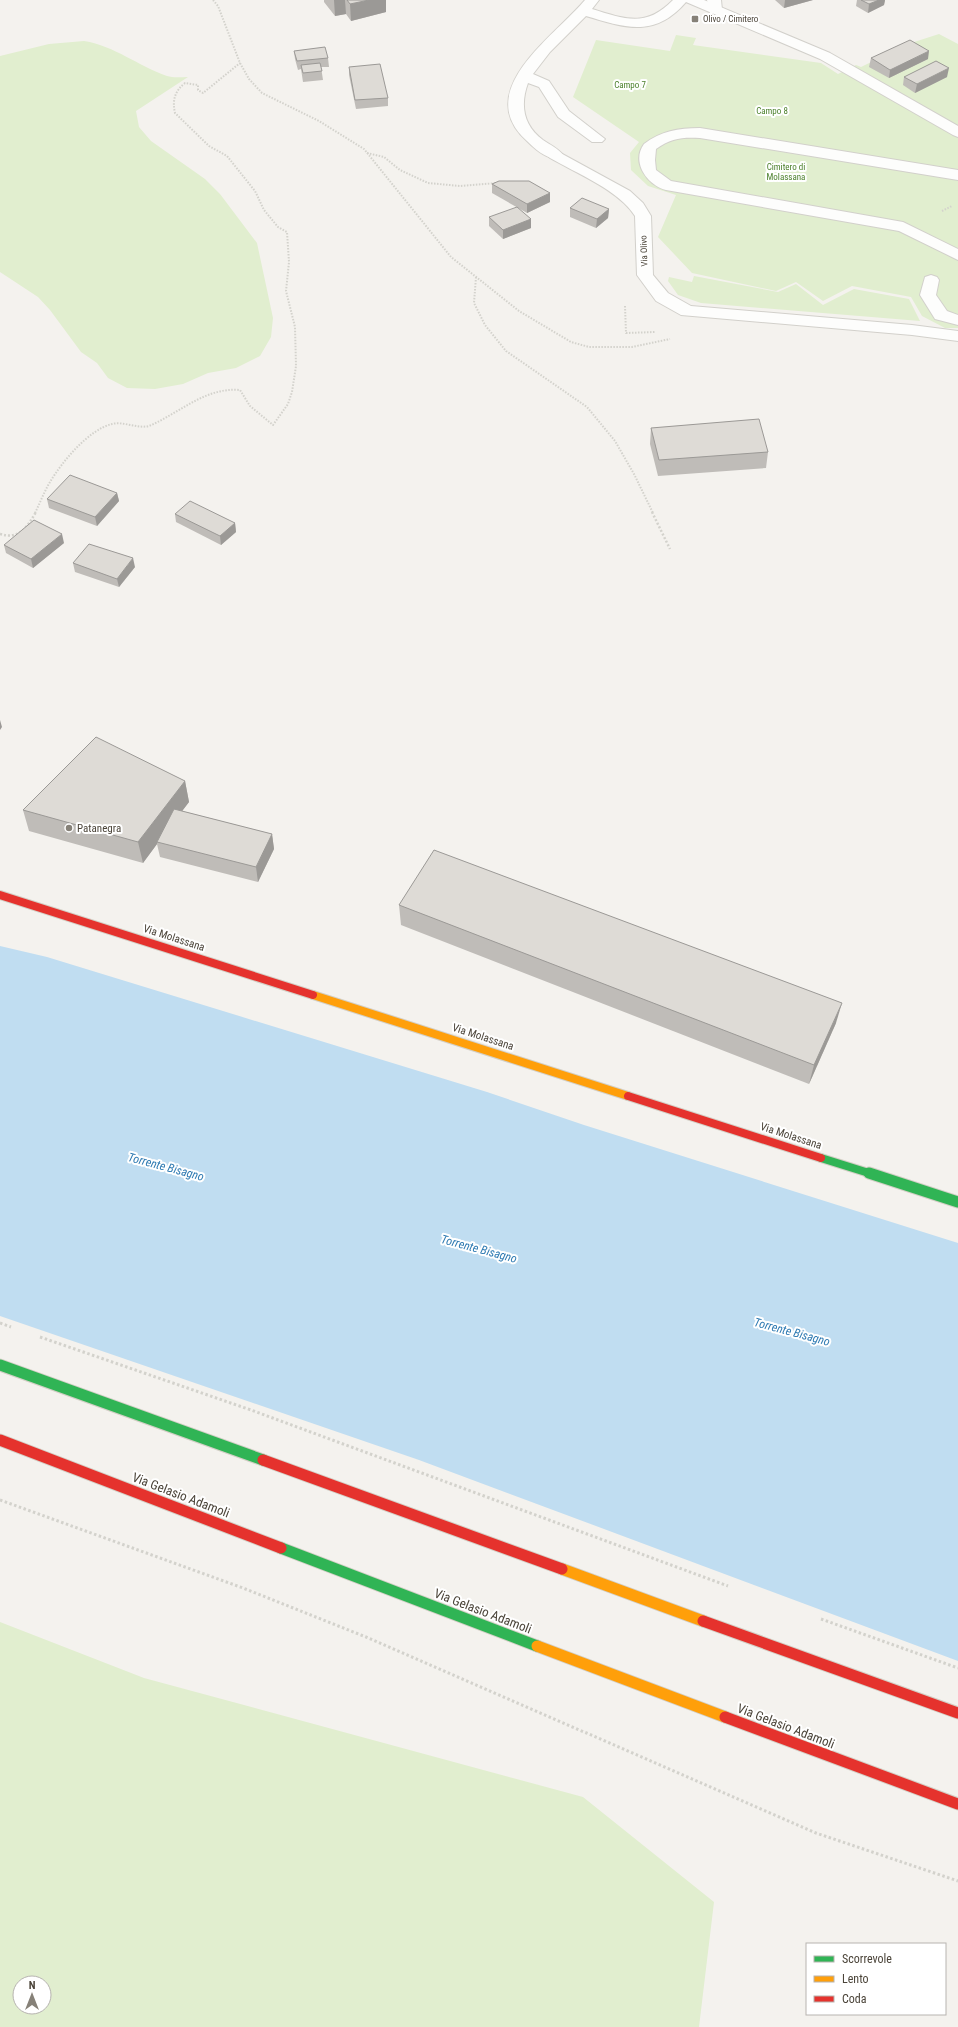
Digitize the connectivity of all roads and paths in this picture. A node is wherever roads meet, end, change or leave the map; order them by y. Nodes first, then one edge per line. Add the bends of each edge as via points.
1 (214, 0) edge
2 (681, 0) edge
3 (692, 0) edge
4 (715, 5) edge
5 (587, 6) edge
6 (240, 63) junction
7 (523, 75) junction
8 (958, 132) edge
9 (597, 139) dead end
10 (367, 153) junction
11 (958, 175) edge
12 (499, 183) edge
13 (958, 255) edge
14 (476, 277) junction
15 (930, 280) dead end
16 (958, 320) edge
17 (630, 334) dead end
18 (958, 336) edge
19 (676, 339) dead end
20 (665, 340) junction
21 (0, 534) edge
22 (670, 550) dead end
23 (0, 895) edge
24 (958, 1202) edge
25 (0, 1323) edge
26 (15, 1328) dead end
27 (37, 1336) dead end
28 (0, 1365) edge
29 (0, 1440) edge
30 (0, 1500) edge
31 (732, 1587) dead end
32 (820, 1619) dead end
33 (958, 1668) edge
34 (958, 1713) edge
35 (958, 1804) edge
36 (958, 1881) edge

1 - 6 path
2 - 5 street, Via Olivo via 663,16 651,21 634,23
3 - 4 street
4 - 8 street via 825,56
5 - 7 street, Via Olivo
6 - 10 path via 248,79 262,93 319,121
6 - 21 path via 203,93 198,90 198,85 184,83 173,96 173,107 175,113 209,146 227,156 255,191 264,210 278,227 286,232 285,243 289,261 286,286 288,308 295,326 296,354 296,373 287,408 273,425 250,406 240,390 232,388 219,390 192,402 148,427 113,424 90,436 64,463 48,485 36,514 24,529 15,535
7 - 9 street via 544,84 563,114
7 - 18 street, Via Olivo via 515,104 516,116 522,128 555,155 625,194 637,206 643,216 645,275 656,291 677,307 687,311
10 - 12 path via 384,157 400,170 428,183 460,186
10 - 14 path via 451,257
11 - 13 street via 700,133 675,133 662,137 649,147 647,160 649,172 666,185 903,227
14 - 20 path via 520,311 579,344 589,347 623,348
14 - 22 path via 474,303 485,325 506,351 587,407 615,441 634,474
15 - 16 street via 928,295 941,315
17 - 20 path via 661,333
19 - 20 path
23 - 24 main road, Via Molassana
25 - 26 path
27 - 31 path via 251,1410
28 - 34 main road
29 - 35 main road, Via Gelasio Adamoli via 547,1650
30 - 36 path via 243,1588 366,1637 816,1833
32 - 33 path

